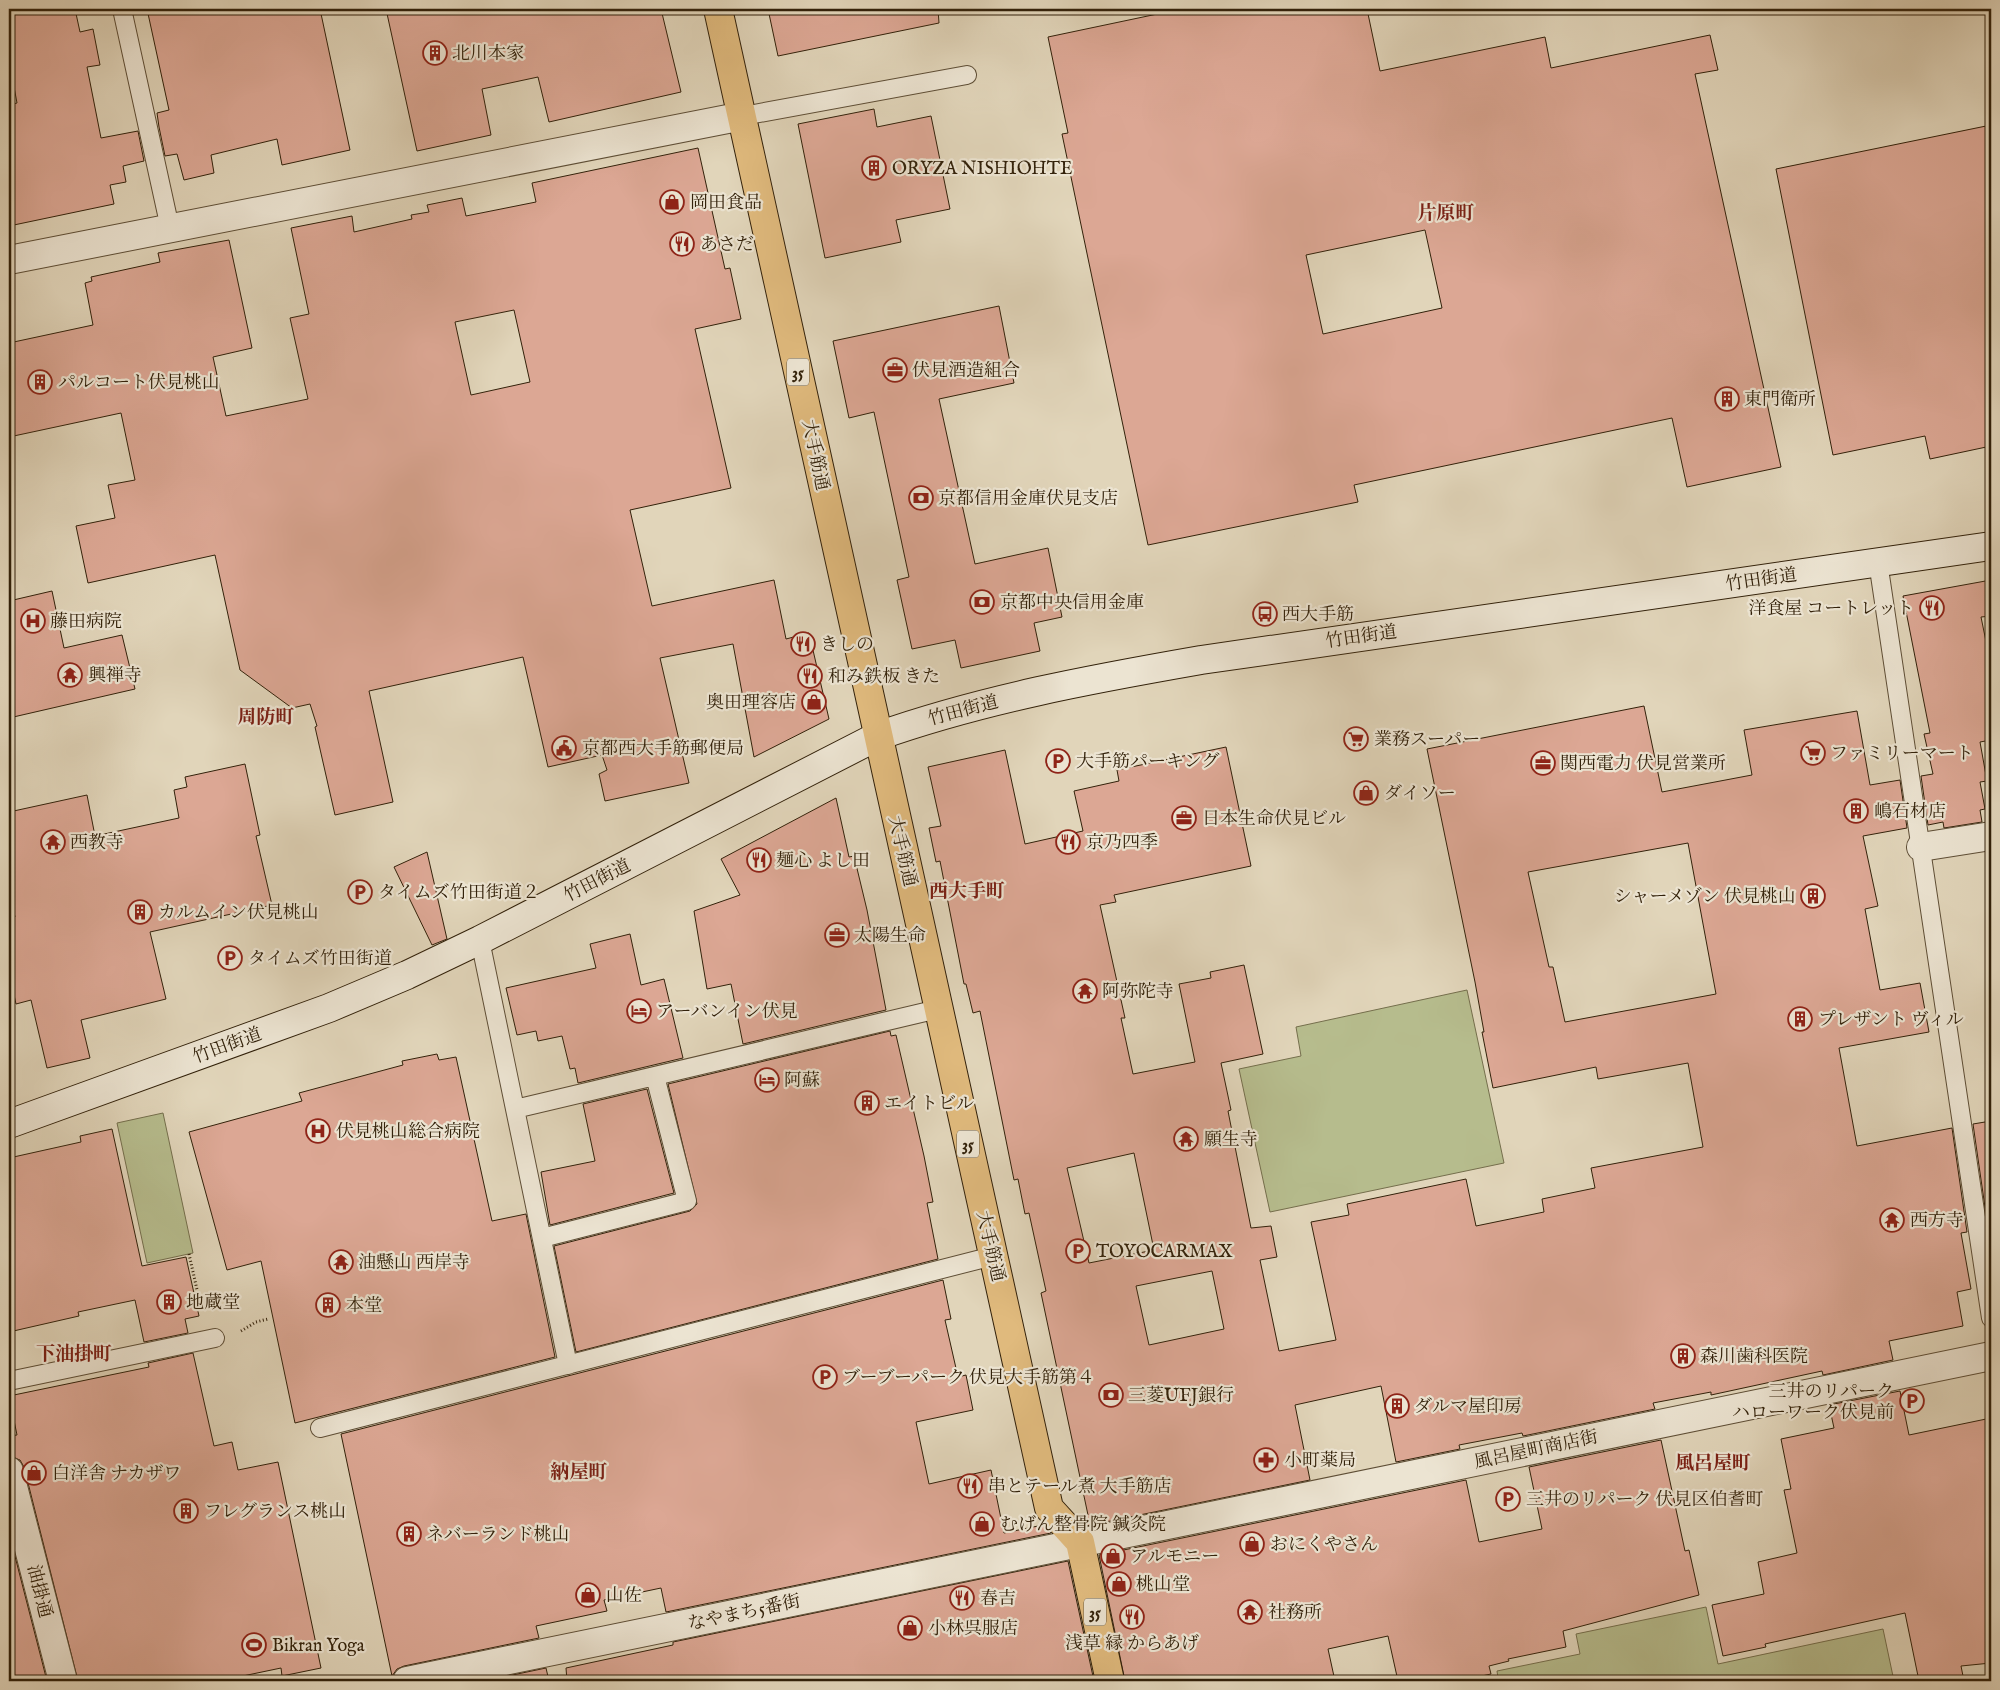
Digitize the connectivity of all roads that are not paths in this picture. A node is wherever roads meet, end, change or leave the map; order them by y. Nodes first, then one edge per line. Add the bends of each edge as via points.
1 (122, 9) edge
2 (718, 9) edge
3 (966, 75) dead end
4 (742, 116) junction
5 (170, 228) junction
6 (9, 260) edge
7 (1991, 546) edge
8 (1878, 562) junction
9 (878, 736) junction
10 (1991, 836) edge
11 (1921, 847) junction
12 (480, 940) junction
13 (938, 1009) junction
14 (655, 1076) junction
15 (515, 1109) junction
16 (9, 1124) edge
17 (542, 1238) junction
18 (993, 1256) junction
19 (1991, 1318) edge
20 (211, 1338) road end
21 (1991, 1356) edge
22 (568, 1365) junction
23 (9, 1381) edge
24 (320, 1428) dead end
25 (9, 1471) edge
26 (1080, 1542) junction
27 (63, 1681) edge
28 (407, 1681) edge
29 (1110, 1681) edge

1 - 5 lane
2 - 4 main road, 大手筋通 / 35
3 - 4 lane
4 - 5 street
4 - 9 main road, 大手筋通 / 35
5 - 6 street
7 - 8 street, 竹田街道
8 - 9 street, 竹田街道 via 1192,661 987,703
8 - 11 lane
9 - 12 street, 竹田街道
9 - 13 main road, 大手筋通 / 35
10 - 11 street
11 - 19 lane
12 - 15 lane
12 - 16 street, 竹田街道 via 329,1008
13 - 14 lane
13 - 18 main road, 大手筋通 / 35
14 - 15 lane
14 - 17 lane via 687,1201
15 - 17 lane
17 - 22 lane
18 - 22 lane
18 - 26 main road, 大手筋通 / 35 via 1049,1508
20 - 23 lane
21 - 26 street, 風呂屋町商店街
22 - 24 lane
25 - 27 street, 油掛通
26 - 28 street, なやまち5番街
26 - 29 main road, 35

